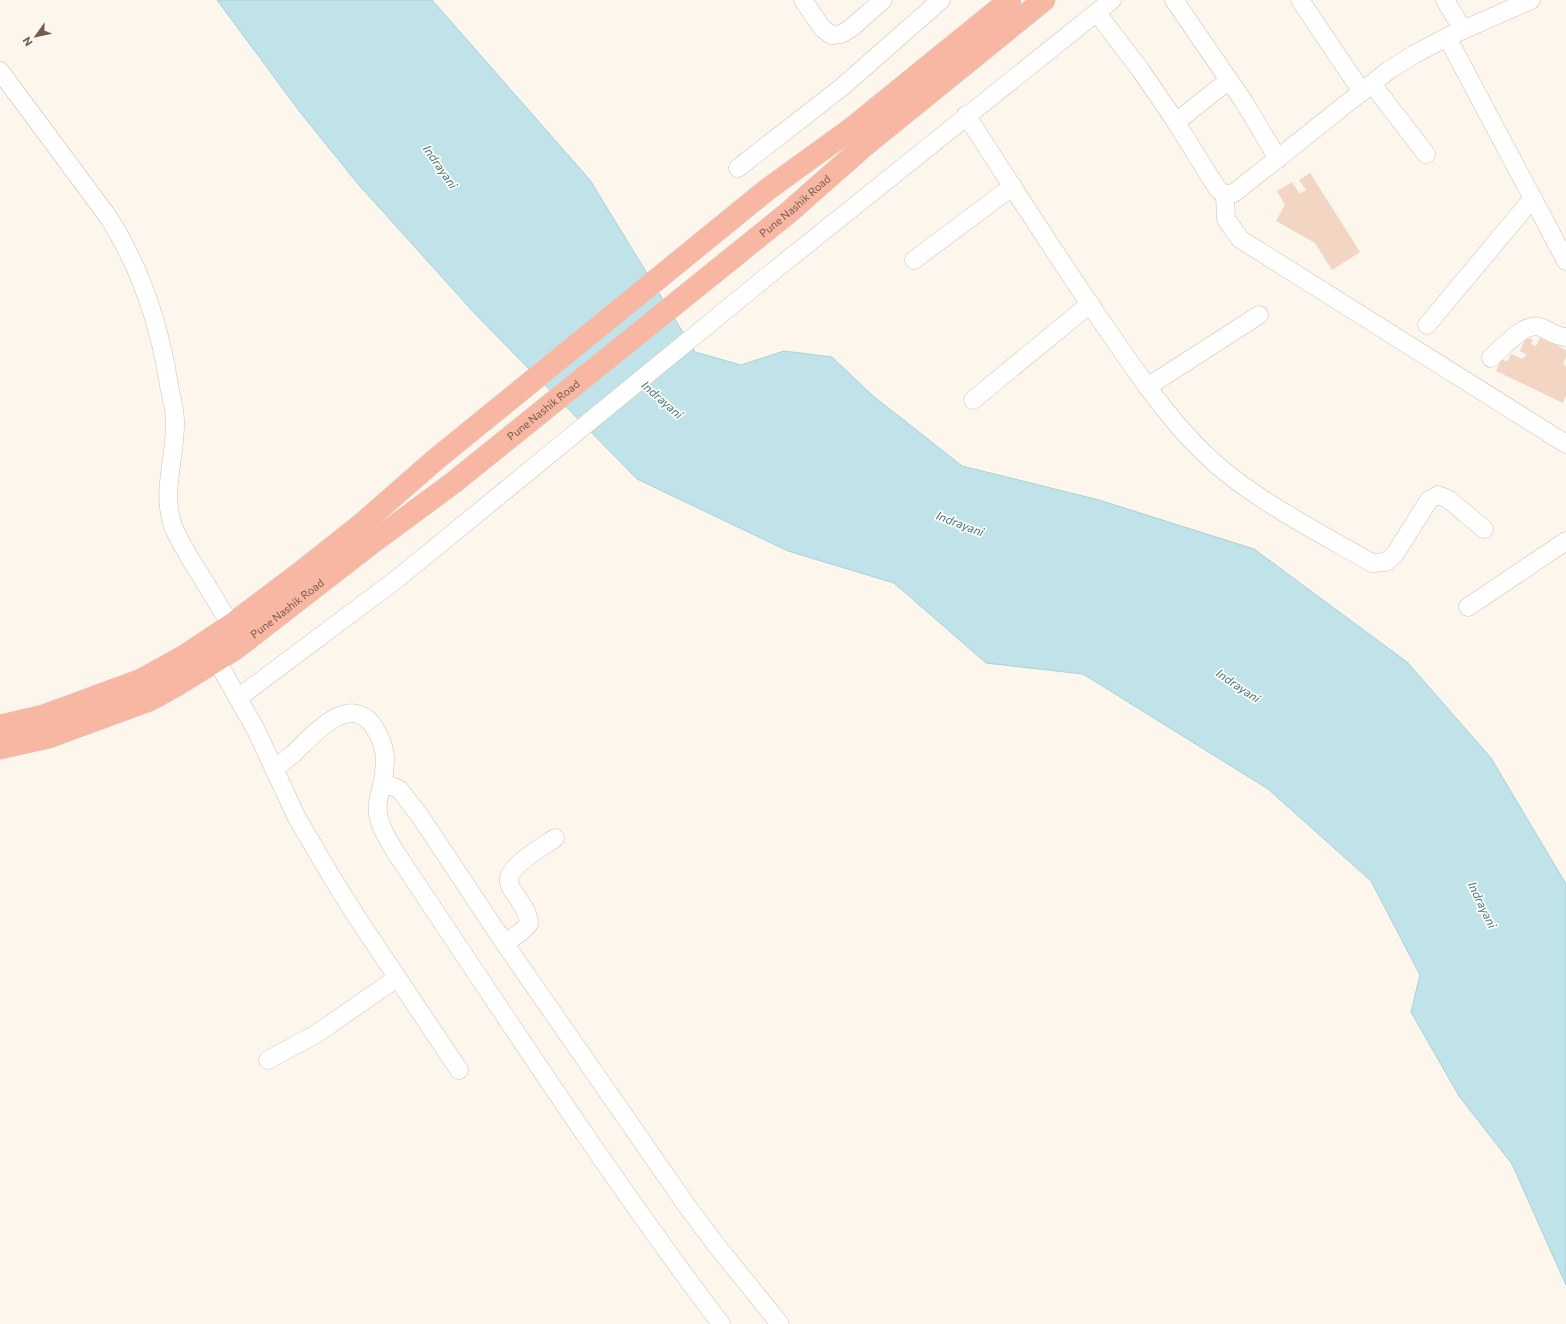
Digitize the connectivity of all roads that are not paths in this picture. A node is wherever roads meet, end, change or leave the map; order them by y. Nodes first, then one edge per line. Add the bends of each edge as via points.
1 (803, 0) edge
2 (883, 0) edge
3 (941, 0) edge
4 (1010, 0) edge
5 (1044, 0) edge
6 (1112, 0) edge
7 (1174, 0) edge
8 (1300, 0) edge
9 (1445, 0) edge
10 (1531, 0) edge
11 (1097, 13) junction
12 (1455, 34) junction
13 (0, 70) edge
14 (1229, 80) junction
15 (1367, 88) junction
16 (966, 115) junction
17 (1176, 122) junction
18 (1426, 154) dead end
19 (1278, 159) junction
20 (738, 168) dead end
21 (1013, 186) junction
22 (1225, 195) junction
23 (1533, 198) junction
24 (914, 260) dead end
25 (1566, 261) edge
26 (1090, 304) junction
27 (1259, 315) dead end
28 (1427, 325) dead end
29 (1566, 337) edge
30 (1491, 358) dead end
31 (1147, 387) junction
32 (972, 400) dead end
33 (1566, 444) edge
34 (1484, 529) dead end
35 (1566, 541) edge
36 (1468, 608) dead end
37 (231, 625) junction
38 (217, 661) junction
39 (238, 698) junction
40 (0, 726) edge
41 (0, 748) edge
42 (274, 769) junction
43 (382, 785) junction
44 (555, 838) dead end
45 (505, 944) junction
46 (397, 978) junction
47 (268, 1060) dead end
48 (459, 1070) dead end
49 (721, 1324) edge
50 (780, 1324) edge

1 - 2 street via 822,28 831,35 841,34 850,29
3 - 20 street via 842,87
4 - 37 highway, Pune Nashik Road via 851,130 768,189 435,460 306,569
5 - 38 highway, Pune Nashik Road via 864,146 788,213 453,483
6 - 11 street
7 - 14 street
8 - 15 street
9 - 12 street
10 - 12 street
11 - 16 street
11 - 17 street
12 - 15 street via 1415,54
12 - 23 street
13 - 37 street via 109,218 137,270 160,341 175,420 168,491 173,526
14 - 17 street
14 - 19 street
15 - 18 street
15 - 19 street
16 - 21 street
16 - 39 street via 397,579
17 - 22 street via 1217,188
19 - 22 street via 1234,193
21 - 24 street
21 - 26 street
22 - 33 street via 1226,219 1240,239
23 - 25 street
23 - 28 street
26 - 31 street
26 - 32 street
27 - 31 street
29 - 30 street via 1558,337 1539,327 1531,326 1523,329
31 - 34 street via 1180,428 1218,466 1251,491 1372,563 1386,562 1395,554 1429,500 1438,495 1448,499
35 - 36 street
37 - 40 highway, Pune Nashik Road via 186,655 141,680 43,716
38 - 39 street
38 - 41 highway, Pune Nashik Road via 150,700 49,737
39 - 42 street
42 - 43 street via 324,725 341,715 354,713 367,718 377,730 383,745 385,758
42 - 46 street via 296,816 331,876
43 - 45 street via 399,789 420,816
43 - 49 street via 377,803 378,815 383,831 396,853 594,1146
44 - 45 street via 510,873 508,880 529,915 529,924
45 - 50 street via 687,1206
46 - 47 street via 316,1034
46 - 48 street

